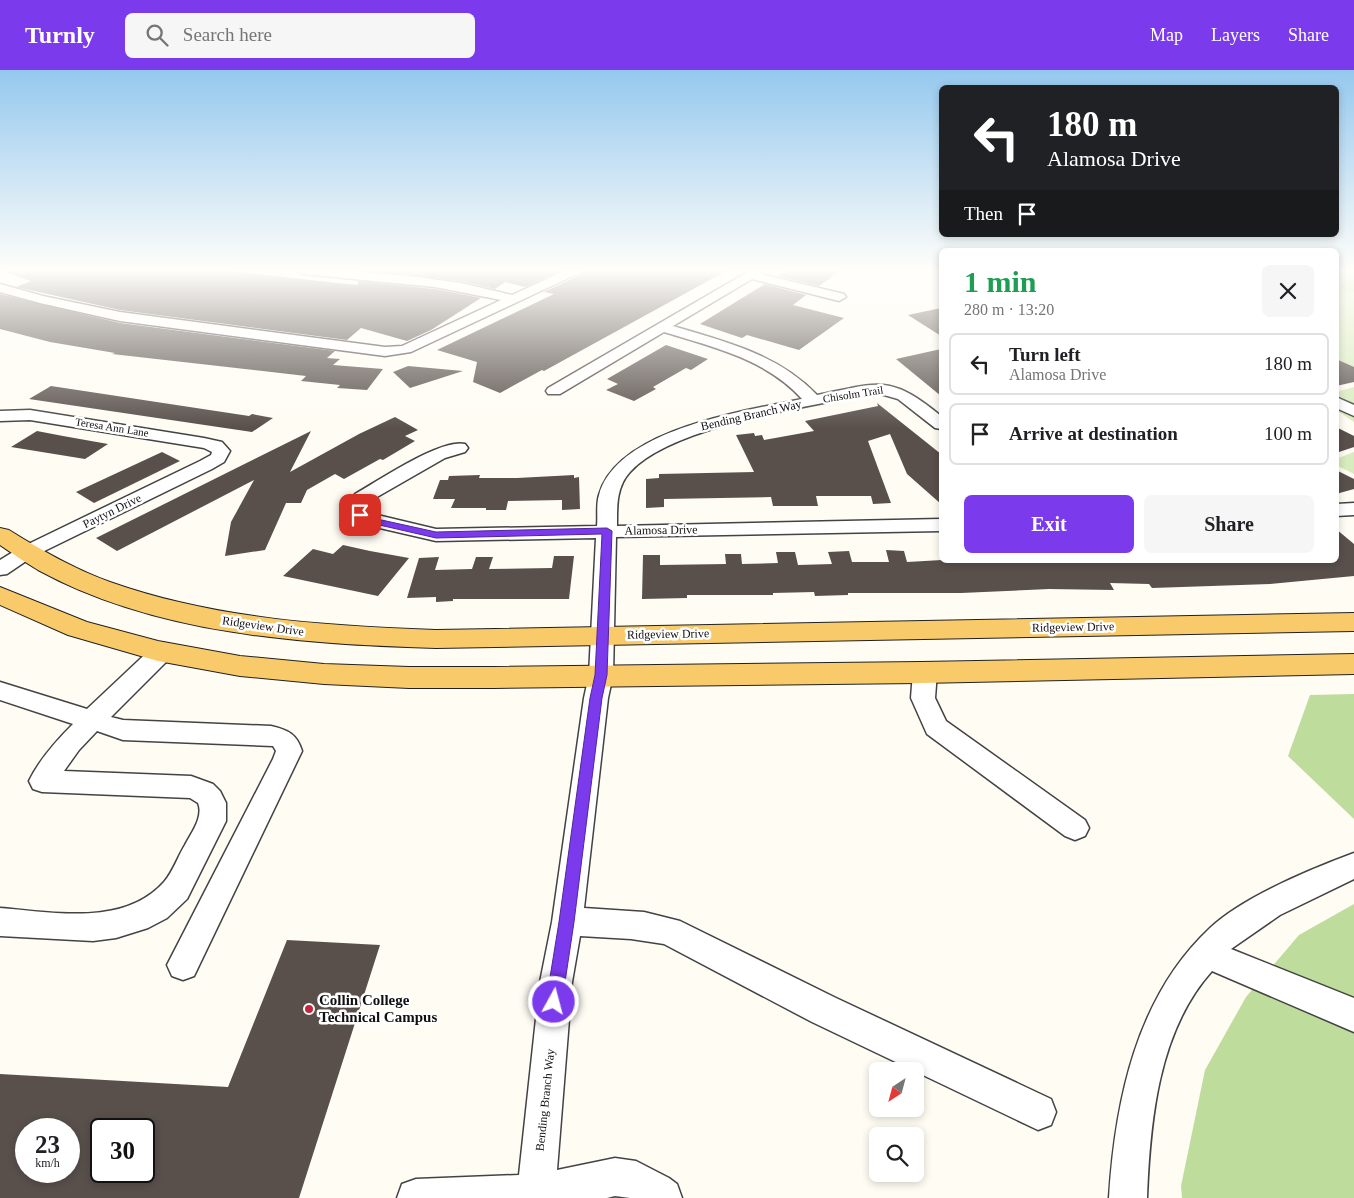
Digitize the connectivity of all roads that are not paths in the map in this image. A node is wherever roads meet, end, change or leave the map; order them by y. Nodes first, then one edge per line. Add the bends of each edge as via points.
1 (158, 323) edge
2 (462, 323) edge
3 (670, 323) edge
4 (661, 328) junction
5 (554, 391) dead end
6 (812, 401) junction
7 (1339, 404) edge
8 (1354, 411) edge
9 (0, 416) edge
10 (939, 422) edge
11 (459, 448) dead end
12 (220, 451) joint
13 (1354, 509) edge
14 (1339, 510) edge
15 (939, 525) edge
16 (607, 531) junction
17 (0, 536) edge
18 (25, 553) junction
19 (0, 569) edge
20 (0, 595) edge
21 (1354, 622) edge
22 (603, 636) junction
23 (163, 651) junction
24 (1354, 664) edge
25 (925, 672) junction
26 (601, 675) junction
27 (0, 691) edge
28 (92, 720) junction
29 (1075, 828) dead end
30 (1354, 866) edge
31 (0, 922) edge
32 (567, 922) junction
33 (1207, 954) junction
34 (183, 965) dead end
35 (1354, 1015) edge
36 (1038, 1112) dead end
37 (535, 1196) edge
38 (416, 1198) edge
39 (663, 1198) edge
40 (1128, 1198) edge

1 - 2 street via 393,352
3 - 4 street
4 - 5 street
4 - 6 street via 762,360 801,386
6 - 10 street, Chisolm Trail via 877,388 891,389 902,393
6 - 16 street, Bending Branch Way via 695,428 635,458 623,468 608,495
7 - 8 street
9 - 12 street, Teresa Ann Lane via 30,415 100,425 204,443 216,446
11 - 16 street, Alamosa Drive via 439,454 362,498 358,510 360,515 365,519 436,535
12 - 18 street, Paytyn Drive via 218,458 206,465
13 - 14 street
15 - 16 street, Alamosa Drive
16 - 22 street, Bending Branch Way
17 - 18 main road, Ridgeview Drive
18 - 19 street, Paytyn Drive
18 - 22 main road, Ridgeview Drive via 81,580 154,604 217,619 286,630 393,638
20 - 23 main road via 88,632
21 - 22 main road, Ridgeview Drive
22 - 26 street, Bending Branch Way
23 - 26 main road via 266,668 350,675 432,678
23 - 28 street
24 - 25 main road
25 - 26 main road
25 - 29 street via 923,698 936,727
26 - 32 street, Bending Branch Way
27 - 28 street
28 - 31 street via 42,780 191,787 204,791 212,799 215,809 212,821 175,891 141,916 120,924 95,927
28 - 34 street via 124,730 271,736 287,743 286,759
30 - 33 street via 1268,904 1222,937
32 - 36 street via 628,923 669,931 824,1010
32 - 37 street, Bending Branch Way via 556,982
33 - 35 street
33 - 40 street via 1188,976 1160,1027 1141,1086 1129,1164
37 - 38 street
37 - 39 street via 614,1177 636,1180

